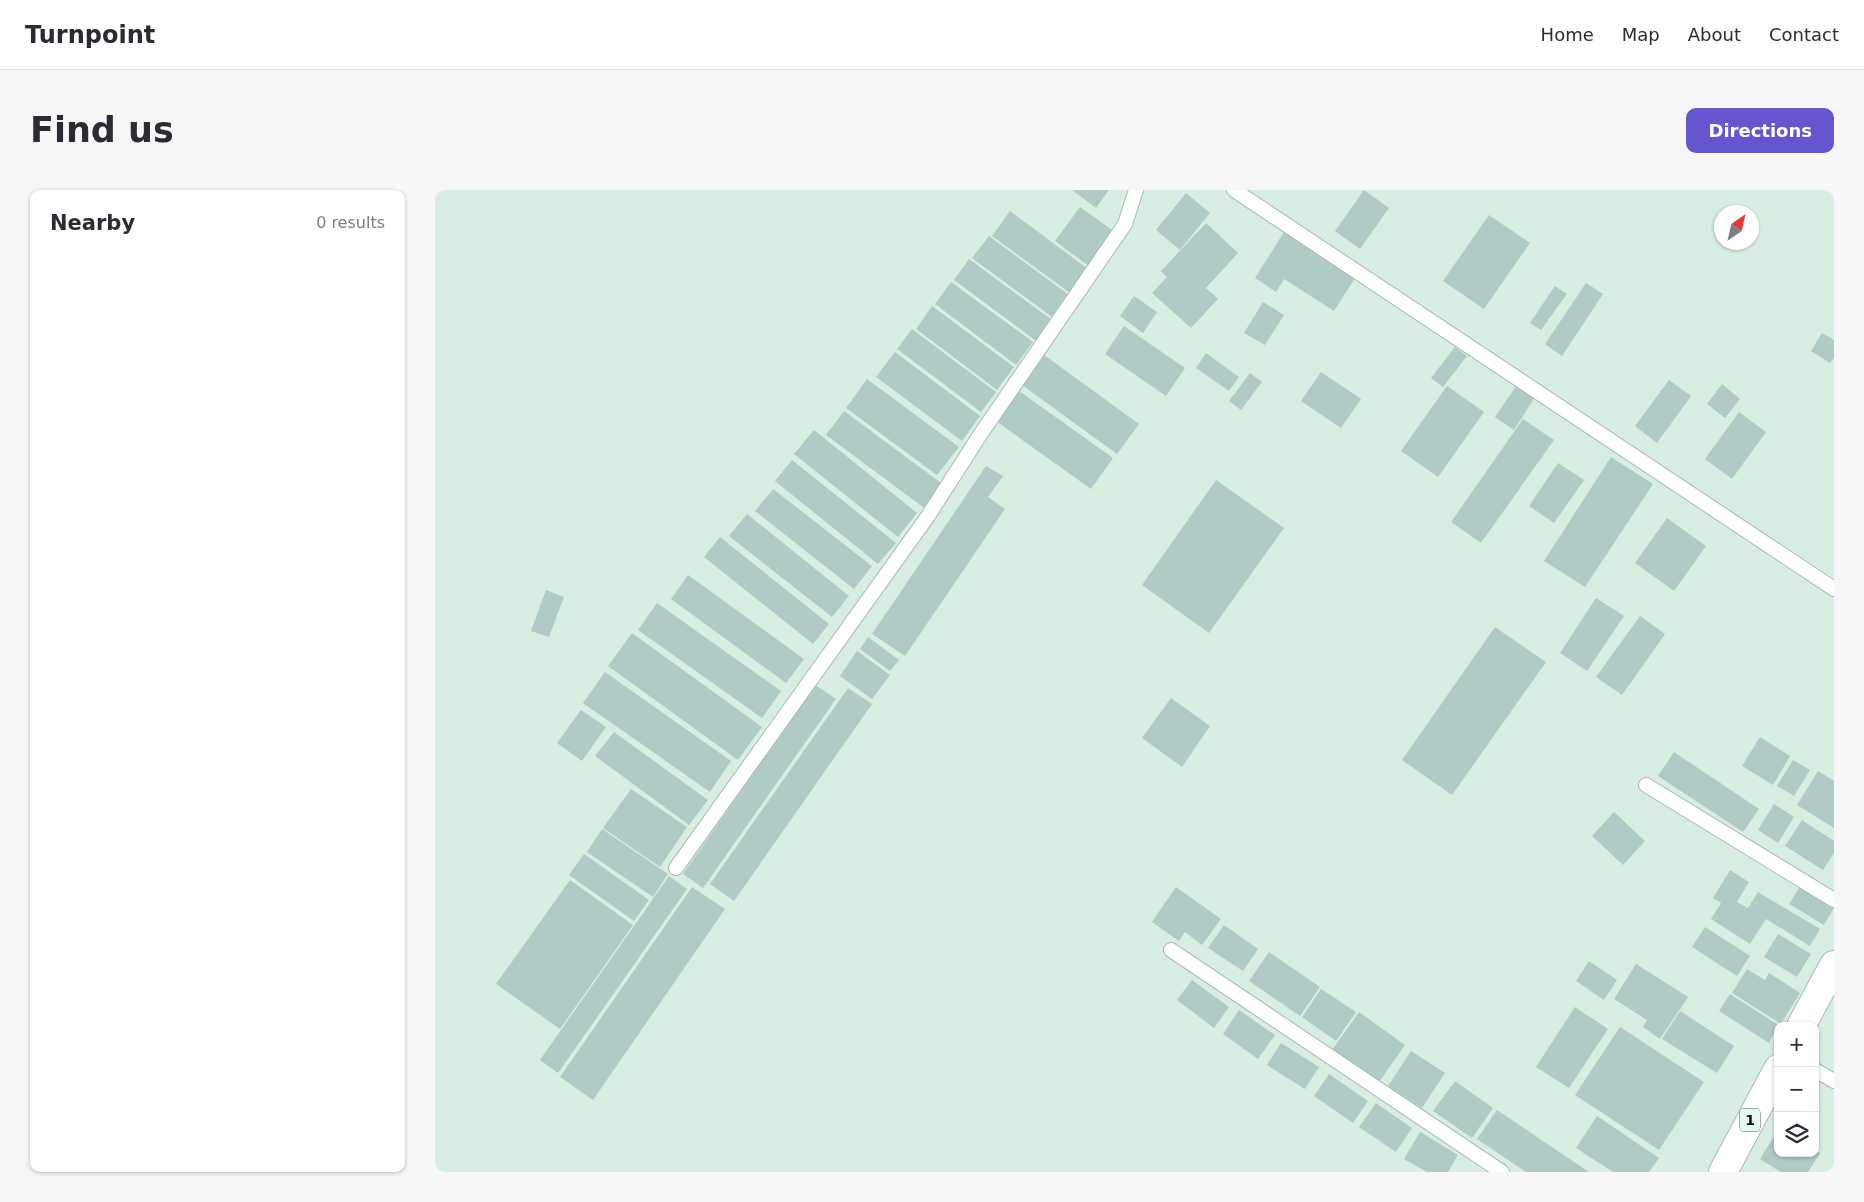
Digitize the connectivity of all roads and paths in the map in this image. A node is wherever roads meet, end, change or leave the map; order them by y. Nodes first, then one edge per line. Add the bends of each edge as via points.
1 (1136, 190) edge
2 (1234, 190) edge
3 (1834, 589) edge
4 (1646, 785) dead end
5 (676, 868) dead end
6 (1834, 900) edge
7 (1171, 950) dead end
8 (1834, 965) edge
9 (1803, 1022) edge
10 (1819, 1072) edge
11 (1774, 1076) edge
12 (1834, 1081) edge
13 (1502, 1172) edge
14 (1723, 1172) edge

1 - 5 lane via 1125,224 928,516
2 - 3 lane
4 - 6 lane
7 - 13 lane
8 - 9 highway
10 - 12 lane
11 - 14 highway, 1

